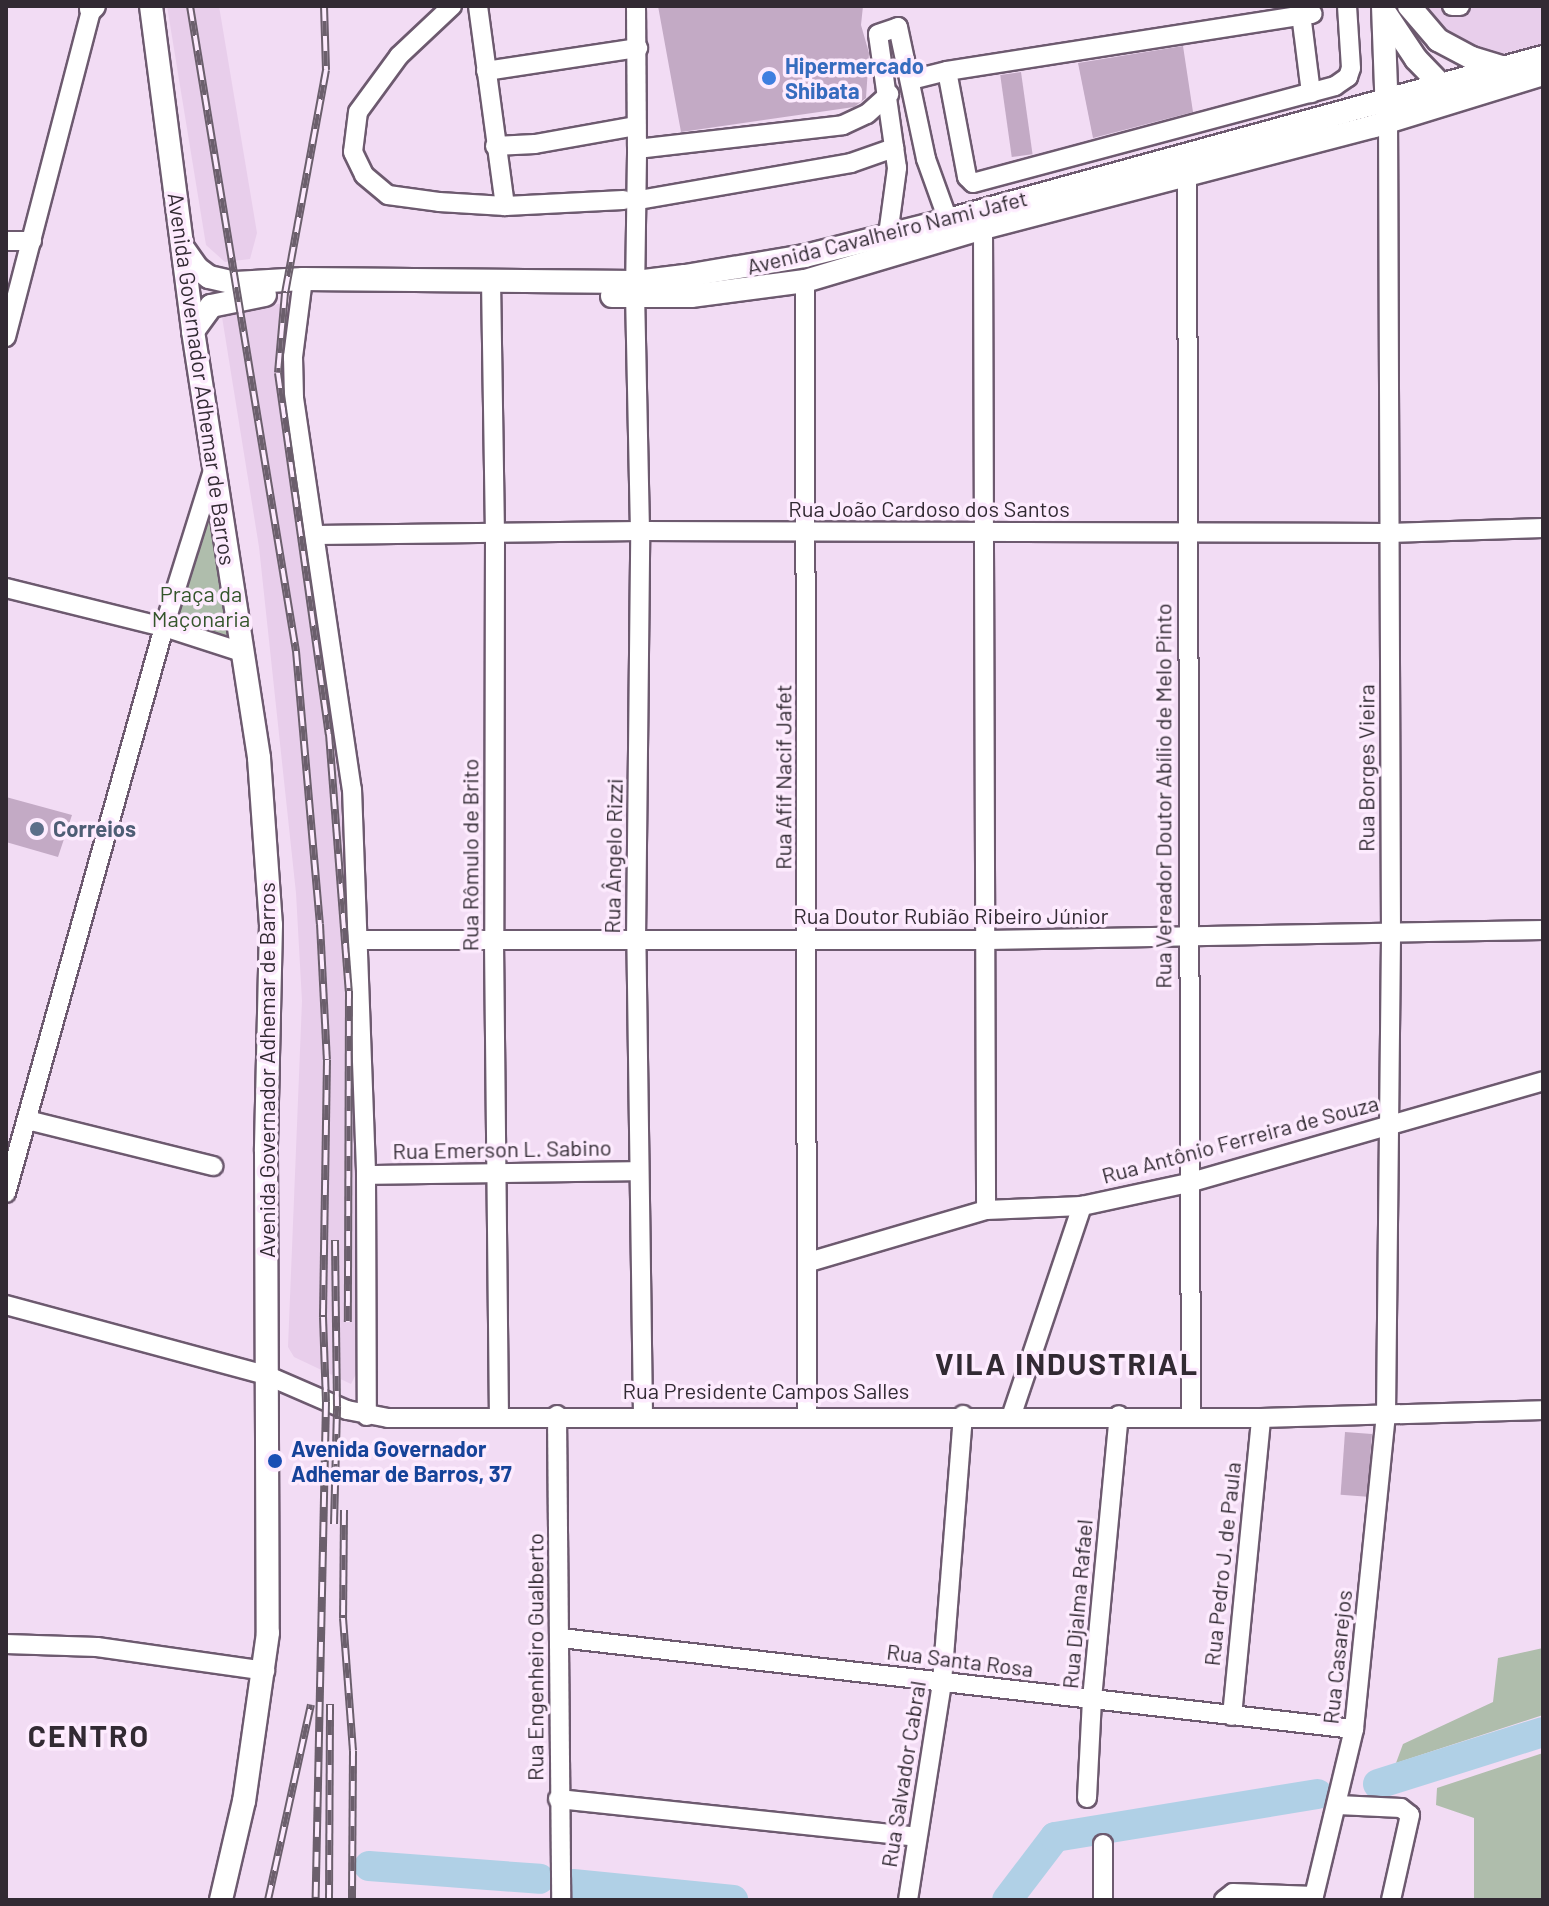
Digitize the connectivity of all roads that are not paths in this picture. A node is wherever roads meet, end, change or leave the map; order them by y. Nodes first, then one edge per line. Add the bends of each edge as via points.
1 (151, 6) edge
2 (452, 6) edge
3 (478, 6) edge
4 (636, 6) edge
5 (1349, 6) edge
6 (1409, 6) edge
7 (1452, 6) edge
8 (1460, 6) edge
9 (93, 7) edge
10 (1384, 10) edge
11 (1309, 12) edge
12 (638, 48) junction
13 (1543, 57) edge
14 (1502, 68) junction
15 (486, 71) junction
16 (947, 71) junction
17 (1543, 74) edge
18 (911, 80) junction
19 (1438, 84) junction
20 (1311, 93) junction
21 (889, 94) junction
22 (1460, 100) junction
23 (1387, 111) junction
24 (636, 126) junction
25 (495, 146) junction
26 (894, 148) junction
27 (637, 149) junction
28 (1187, 176) junction
29 (632, 200) junction
30 (505, 206) junction
31 (948, 220) junction
32 (980, 220) junction
33 (888, 235) junction
34 (6, 241) edge
35 (32, 241) junction
36 (181, 245) junction
37 (805, 281) junction
38 (302, 286) junction
39 (490, 288) junction
40 (636, 289) junction
41 (193, 331) junction
42 (6, 337) edge
43 (214, 468) junction
44 (1543, 528) edge
45 (640, 531) junction
46 (985, 532) junction
47 (1188, 532) junction
48 (1389, 533) junction
49 (495, 534) junction
50 (806, 534) junction
51 (316, 535) junction
52 (6, 588) edge
53 (164, 627) junction
54 (242, 652) junction
55 (1543, 930) edge
56 (1391, 933) junction
57 (1187, 937) junction
58 (359, 940) junction
59 (987, 940) junction
60 (636, 941) junction
61 (807, 941) junction
62 (494, 942) junction
63 (1543, 1081) edge
64 (27, 1120) junction
65 (1390, 1123) junction
66 (213, 1166) dead end
67 (639, 1171) junction
68 (366, 1175) junction
69 (497, 1175) junction
70 (1188, 1183) junction
71 (6, 1193) edge
72 (1082, 1206) junction
73 (986, 1210) junction
74 (809, 1262) junction
75 (6, 1305) edge
76 (266, 1375) junction
77 (1543, 1410) edge
78 (557, 1415) junction
79 (643, 1415) junction
80 (963, 1415) junction
81 (1119, 1415) junction
82 (1386, 1415) junction
83 (367, 1416) junction
84 (499, 1416) junction
85 (807, 1416) junction
86 (1011, 1417) junction
87 (1191, 1417) junction
88 (1261, 1418) junction
89 (561, 1638) junction
90 (6, 1644) edge
91 (265, 1671) junction
92 (942, 1682) junction
93 (1092, 1699) junction
94 (1232, 1716) junction
95 (1354, 1729) junction
96 (1087, 1798) dead end
97 (558, 1799) junction
98 (1338, 1805) junction
99 (917, 1837) junction
100 (1103, 1844) dead end
101 (234, 1853) junction
102 (1228, 1896) edge
103 (909, 1897) edge
104 (1314, 1898) edge
105 (221, 1900) edge
106 (233, 1900) edge
107 (561, 1900) edge
108 (1103, 1900) edge
109 (1391, 1900) edge

1 - 36 main road, Avenida Governador Adhemar de Barros
2 - 30 street via 399,56 358,112 353,152 364,175 388,195
3 - 15 street
4 - 12 street, Rua Ângelo Rizzi
5 - 11 street
5 - 20 street via 1351,68 1342,82
6 - 14 main road via 1438,40
7 - 8 street
9 - 35 street
10 - 19 main road
10 - 23 main road
11 - 16 street
11 - 20 street
12 - 15 street
12 - 24 street, Rua Ângelo Rizzi
13 - 14 main road, Avenida Cavalheiro Nami Jafet
14 - 19 main road, Avenida Cavalheiro Nami Jafet
15 - 25 street
16 - 18 street
16 - 20 street via 967,177 973,183
17 - 22 main road, Avenida Cavalheiro Nami Jafet
18 - 21 street via 901,28 879,33
18 - 31 street via 926,159
19 - 22 main road
19 - 23 main road, Avenida Cavalheiro Nami Jafet
21 - 26 street
21 - 27 street via 867,114 843,125
22 - 23 main road, Avenida Cavalheiro Nami Jafet
23 - 28 main road, Avenida Cavalheiro Nami Jafet
23 - 32 main road, Avenida Cavalheiro Nami Jafet
23 - 48 street, Rua Borges Vieira
24 - 25 street
24 - 27 street, Rua Ângelo Rizzi
25 - 30 street
26 - 29 street via 851,163
26 - 33 street via 896,178
27 - 29 street, Rua Ângelo Rizzi
28 - 32 main road, Avenida Cavalheiro Nami Jafet
28 - 47 street, Rua Vereador Doutor Abílio de Melo Pinto
29 - 30 street
29 - 40 street, Rua Ângelo Rizzi
31 - 32 main road, Avenida Cavalheiro Nami Jafet
31 - 33 main road, Avenida Cavalheiro Nami Jafet
32 - 37 main road, Avenida Cavalheiro Nami Jafet
32 - 46 street
33 - 40 main road, Avenida Cavalheiro Nami Jafet
34 - 35 street
35 - 42 street
36 - 38 main road, Avenida Cavalheiro Nami Jafet via 197,268 221,282
36 - 41 main road, Avenida Governador Adhemar de Barros
37 - 40 main road, Avenida Cavalheiro Nami Jafet via 691,296
37 - 50 street, Rua Afif Nacif Jafet
38 - 39 main road, Avenida Cavalheiro Nami Jafet
38 - 41 main road, Avenida Cavalheiro Nami Jafet via 221,301 203,313
38 - 51 street via 294,398
39 - 40 main road, Avenida Cavalheiro Nami Jafet
39 - 49 street, Rua Rômulo de Brito
40 - 45 street, Rua Ângelo Rizzi
41 - 43 main road, Avenida Governador Adhemar de Barros
43 - 53 street
43 - 54 main road, Avenida Governador Adhemar de Barros
44 - 48 street, Rua João Cardoso dos Santos
45 - 49 street, Rua João Cardoso dos Santos
45 - 50 street, Rua João Cardoso dos Santos
45 - 60 street, Rua Ângelo Rizzi
46 - 47 street, Rua João Cardoso dos Santos
46 - 50 street, Rua João Cardoso dos Santos
46 - 59 street
47 - 48 street, Rua João Cardoso dos Santos
47 - 57 street, Rua Vereador Doutor Abílio de Melo Pinto
48 - 56 street, Rua Borges Vieira
49 - 51 street, Rua João Cardoso dos Santos
49 - 62 street, Rua Rômulo de Brito
50 - 61 street, Rua Afif Nacif Jafet
51 - 58 street via 352,789
52 - 53 street
53 - 54 street
53 - 64 street
54 - 76 main road, Avenida Governador Adhemar de Barros via 259,758 271,925
55 - 56 street, Rua Doutor Rubião Ribeiro Júnior
56 - 57 street, Rua Doutor Rubião Ribeiro Júnior
56 - 65 street, Rua Borges Vieira
57 - 59 street, Rua Doutor Rubião Ribeiro Júnior
57 - 70 street, Rua Vereador Doutor Abílio de Melo Pinto
58 - 62 street, Rua Doutor Rubião Ribeiro Júnior
58 - 68 street
59 - 61 street, Rua Doutor Rubião Ribeiro Júnior
59 - 73 street
60 - 61 street, Rua Doutor Rubião Ribeiro Júnior
60 - 62 street, Rua Doutor Rubião Ribeiro Júnior
60 - 67 street, Rua Ângelo Rizzi
61 - 74 street, Rua Afif Nacif Jafet
62 - 69 street, Rua Rômulo de Brito
63 - 65 street, Rua Antônio Ferreira de Souza
64 - 66 street
64 - 71 street
65 - 70 street, Rua Antônio Ferreira de Souza
65 - 82 street, Rua Borges Vieira
67 - 69 street, Rua Emerson L. Sabino
67 - 79 street, Rua Ângelo Rizzi
68 - 69 street, Rua Emerson L. Sabino
68 - 83 street
69 - 84 street, Rua Rômulo de Brito
70 - 72 street, Rua Antônio Ferreira de Souza
70 - 87 street, Rua Vereador Doutor Abílio de Melo Pinto
72 - 73 street, Rua Antônio Ferreira de Souza
72 - 86 street
73 - 74 street, Rua Antônio Ferreira de Souza
74 - 85 street, Rua Afif Nacif Jafet
75 - 76 street, Rua Presidente Campos Salles
76 - 83 street, Rua Presidente Campos Salles
76 - 91 main road, Avenida Governador Adhemar de Barros
77 - 82 street, Rua Presidente Campos Salles
78 - 79 street, Rua Presidente Campos Salles
78 - 84 street, Rua Presidente Campos Salles
78 - 89 street, Rua Engenheiro Gualberto
79 - 85 street, Rua Presidente Campos Salles
80 - 85 street, Rua Presidente Campos Salles
80 - 86 street, Rua Presidente Campos Salles
80 - 92 street, Rua Salvador Cabral
81 - 86 street, Rua Presidente Campos Salles
81 - 87 street, Rua Presidente Campos Salles
81 - 93 street, Rua Djalma Rafael
82 - 88 street, Rua Presidente Campos Salles
82 - 95 street, Rua Casarejos
83 - 84 street, Rua Presidente Campos Salles
87 - 88 street, Rua Presidente Campos Salles
88 - 94 street, Rua Pedro J. de Paula
89 - 92 street, Rua Santa Rosa
89 - 97 street, Rua Engenheiro Gualberto
90 - 91 street via 97,1647
91 - 101 main road, Avenida Governador Adhemar de Barros
92 - 93 street, Rua Santa Rosa
92 - 99 street, Rua Salvador Cabral
93 - 94 street, Rua Santa Rosa
93 - 96 street, Rua Djalma Rafael
94 - 95 street, Rua Santa Rosa
95 - 98 street, Rua Casarejos
97 - 99 street
97 - 107 street, Rua Engenheiro Gualberto
98 - 104 street, Rua Casarejos
98 - 109 street via 1401,1808 1410,1815
99 - 103 street, Rua Salvador Cabral
100 - 108 street
101 - 105 main road
101 - 106 street, Avenida Governador Adhemar de Barros
102 - 104 street

